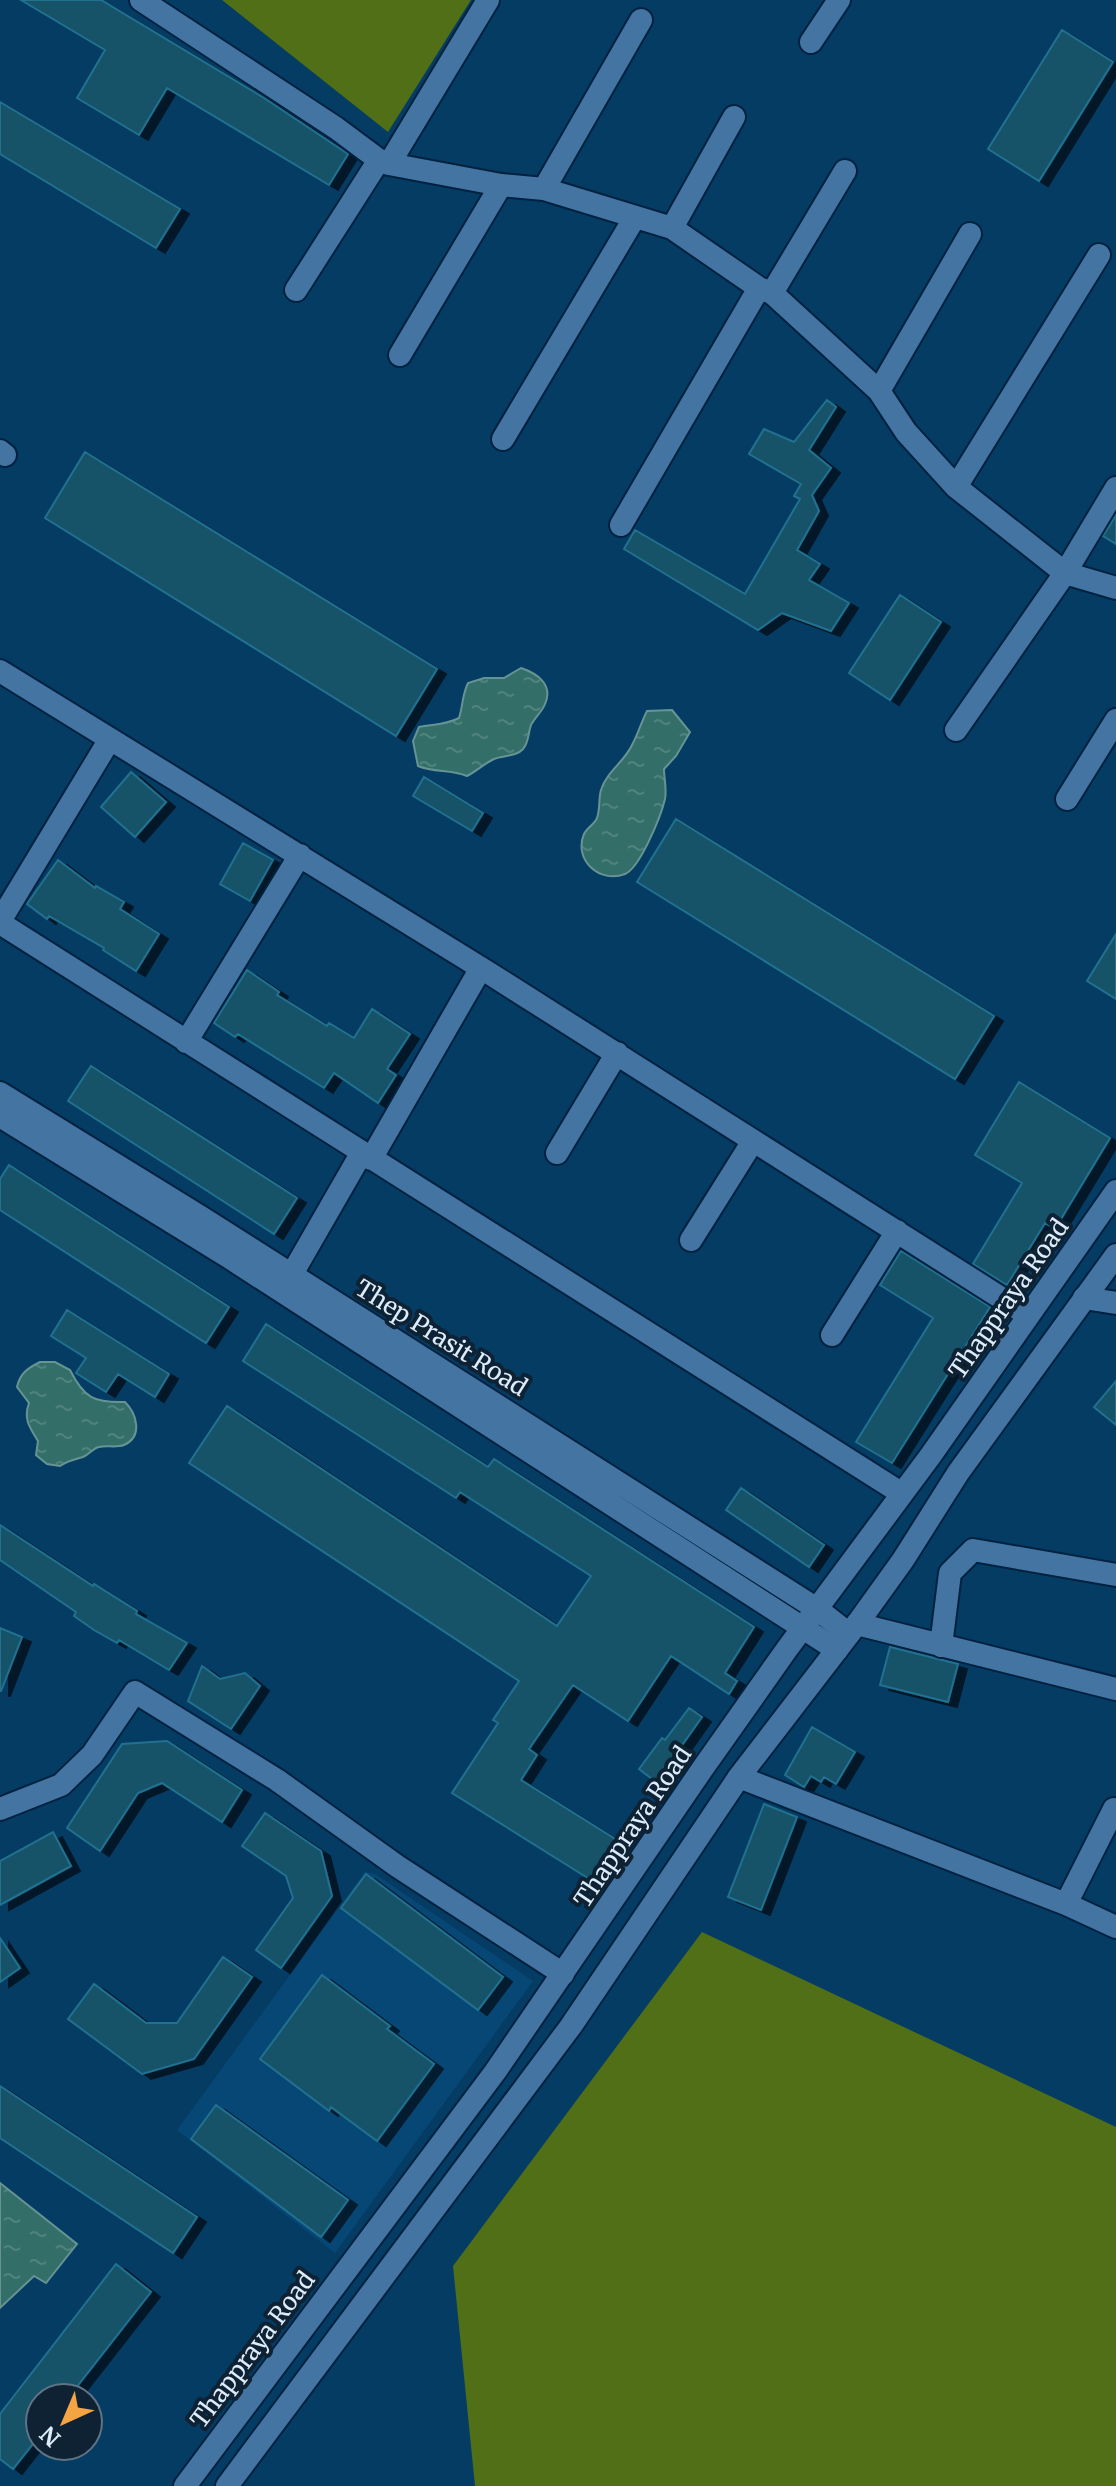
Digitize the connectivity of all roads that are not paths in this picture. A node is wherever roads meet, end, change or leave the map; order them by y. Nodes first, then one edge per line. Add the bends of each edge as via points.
1 (141, 0) edge
2 (488, 0) edge
3 (839, 0) edge
4 (641, 20) dead end
5 (811, 42) dead end
6 (734, 117) dead end
7 (384, 162) junction
8 (845, 171) dead end
9 (501, 185) junction
10 (544, 189) junction
11 (635, 217) junction
12 (672, 228) junction
13 (970, 234) dead end
14 (1099, 255) dead end
15 (296, 290) dead end
16 (765, 290) junction
17 (400, 355) dead end
18 (879, 391) junction
19 (503, 439) dead end
20 (956, 487) junction
21 (1116, 488) edge
22 (621, 525) dead end
23 (1065, 573) junction
24 (1116, 588) edge
25 (0, 671) edge
26 (1116, 720) edge
27 (956, 730) dead end
28 (110, 739) junction
29 (1067, 799) dead end
30 (300, 855) junction
31 (0, 922) edge
32 (481, 968) junction
33 (186, 1042) junction
34 (617, 1053) junction
35 (0, 1093) edge
36 (0, 1116) edge
37 (753, 1141) junction
38 (557, 1153) dead end
39 (366, 1157) junction
40 (1116, 1191) edge
41 (897, 1231) junction
42 (691, 1240) dead end
43 (1116, 1255) edge
44 (292, 1274) junction
45 (1084, 1298) junction
46 (1116, 1303) edge
47 (1028, 1315) junction
48 (832, 1335) dead end
49 (901, 1493) junction
50 (1116, 1575) edge
51 (817, 1609) junction
52 (803, 1629) junction
53 (848, 1636) junction
54 (941, 1646) junction
55 (1116, 1689) edge
56 (739, 1777) junction
57 (0, 1809) edge
58 (1114, 1809) edge
59 (1066, 1904) junction
60 (1116, 1927) edge
61 (563, 1974) junction
62 (185, 2486) edge
63 (227, 2486) edge

1 - 7 street
2 - 7 street
3 - 5 street
4 - 10 street
6 - 12 street
7 - 9 street
7 - 15 street
8 - 16 street
9 - 10 street
9 - 17 street
10 - 11 street
11 - 12 street
11 - 19 street
12 - 16 street
13 - 18 street
14 - 20 street
16 - 18 street
16 - 22 street
18 - 20 street via 906,432
20 - 23 street
21 - 23 street
23 - 24 street
23 - 27 street
25 - 28 street
26 - 29 street
28 - 30 street
28 - 31 street
30 - 32 street
30 - 33 street
31 - 33 street
32 - 34 street
32 - 39 street
33 - 39 street
34 - 37 street
34 - 38 street
35 - 44 street, Thep Prasit Road
36 - 52 street, Thep Prasit Road via 230,1258
37 - 41 street
37 - 42 street
39 - 44 street
39 - 49 street
40 - 47 street, Thappraya Road
41 - 47 street
41 - 48 street
43 - 45 street
44 - 51 street, Thep Prasit Road
45 - 46 street
45 - 53 street
47 - 49 street, Thappraya Road
49 - 51 street, Thappraya Road
50 - 54 street via 973,1550 950,1573
51 - 52 street, Thappraya Road
51 - 53 street, Thep Prasit Road
52 - 53 street, Thep Prasit Road
52 - 61 street, Thappraya Road
53 - 54 street
53 - 56 street
54 - 55 street
56 - 59 street
56 - 63 street via 571,2026
57 - 61 street via 61,1785 92,1755 135,1692 277,1780
58 - 59 street
59 - 60 street
61 - 62 street, Thappraya Road

